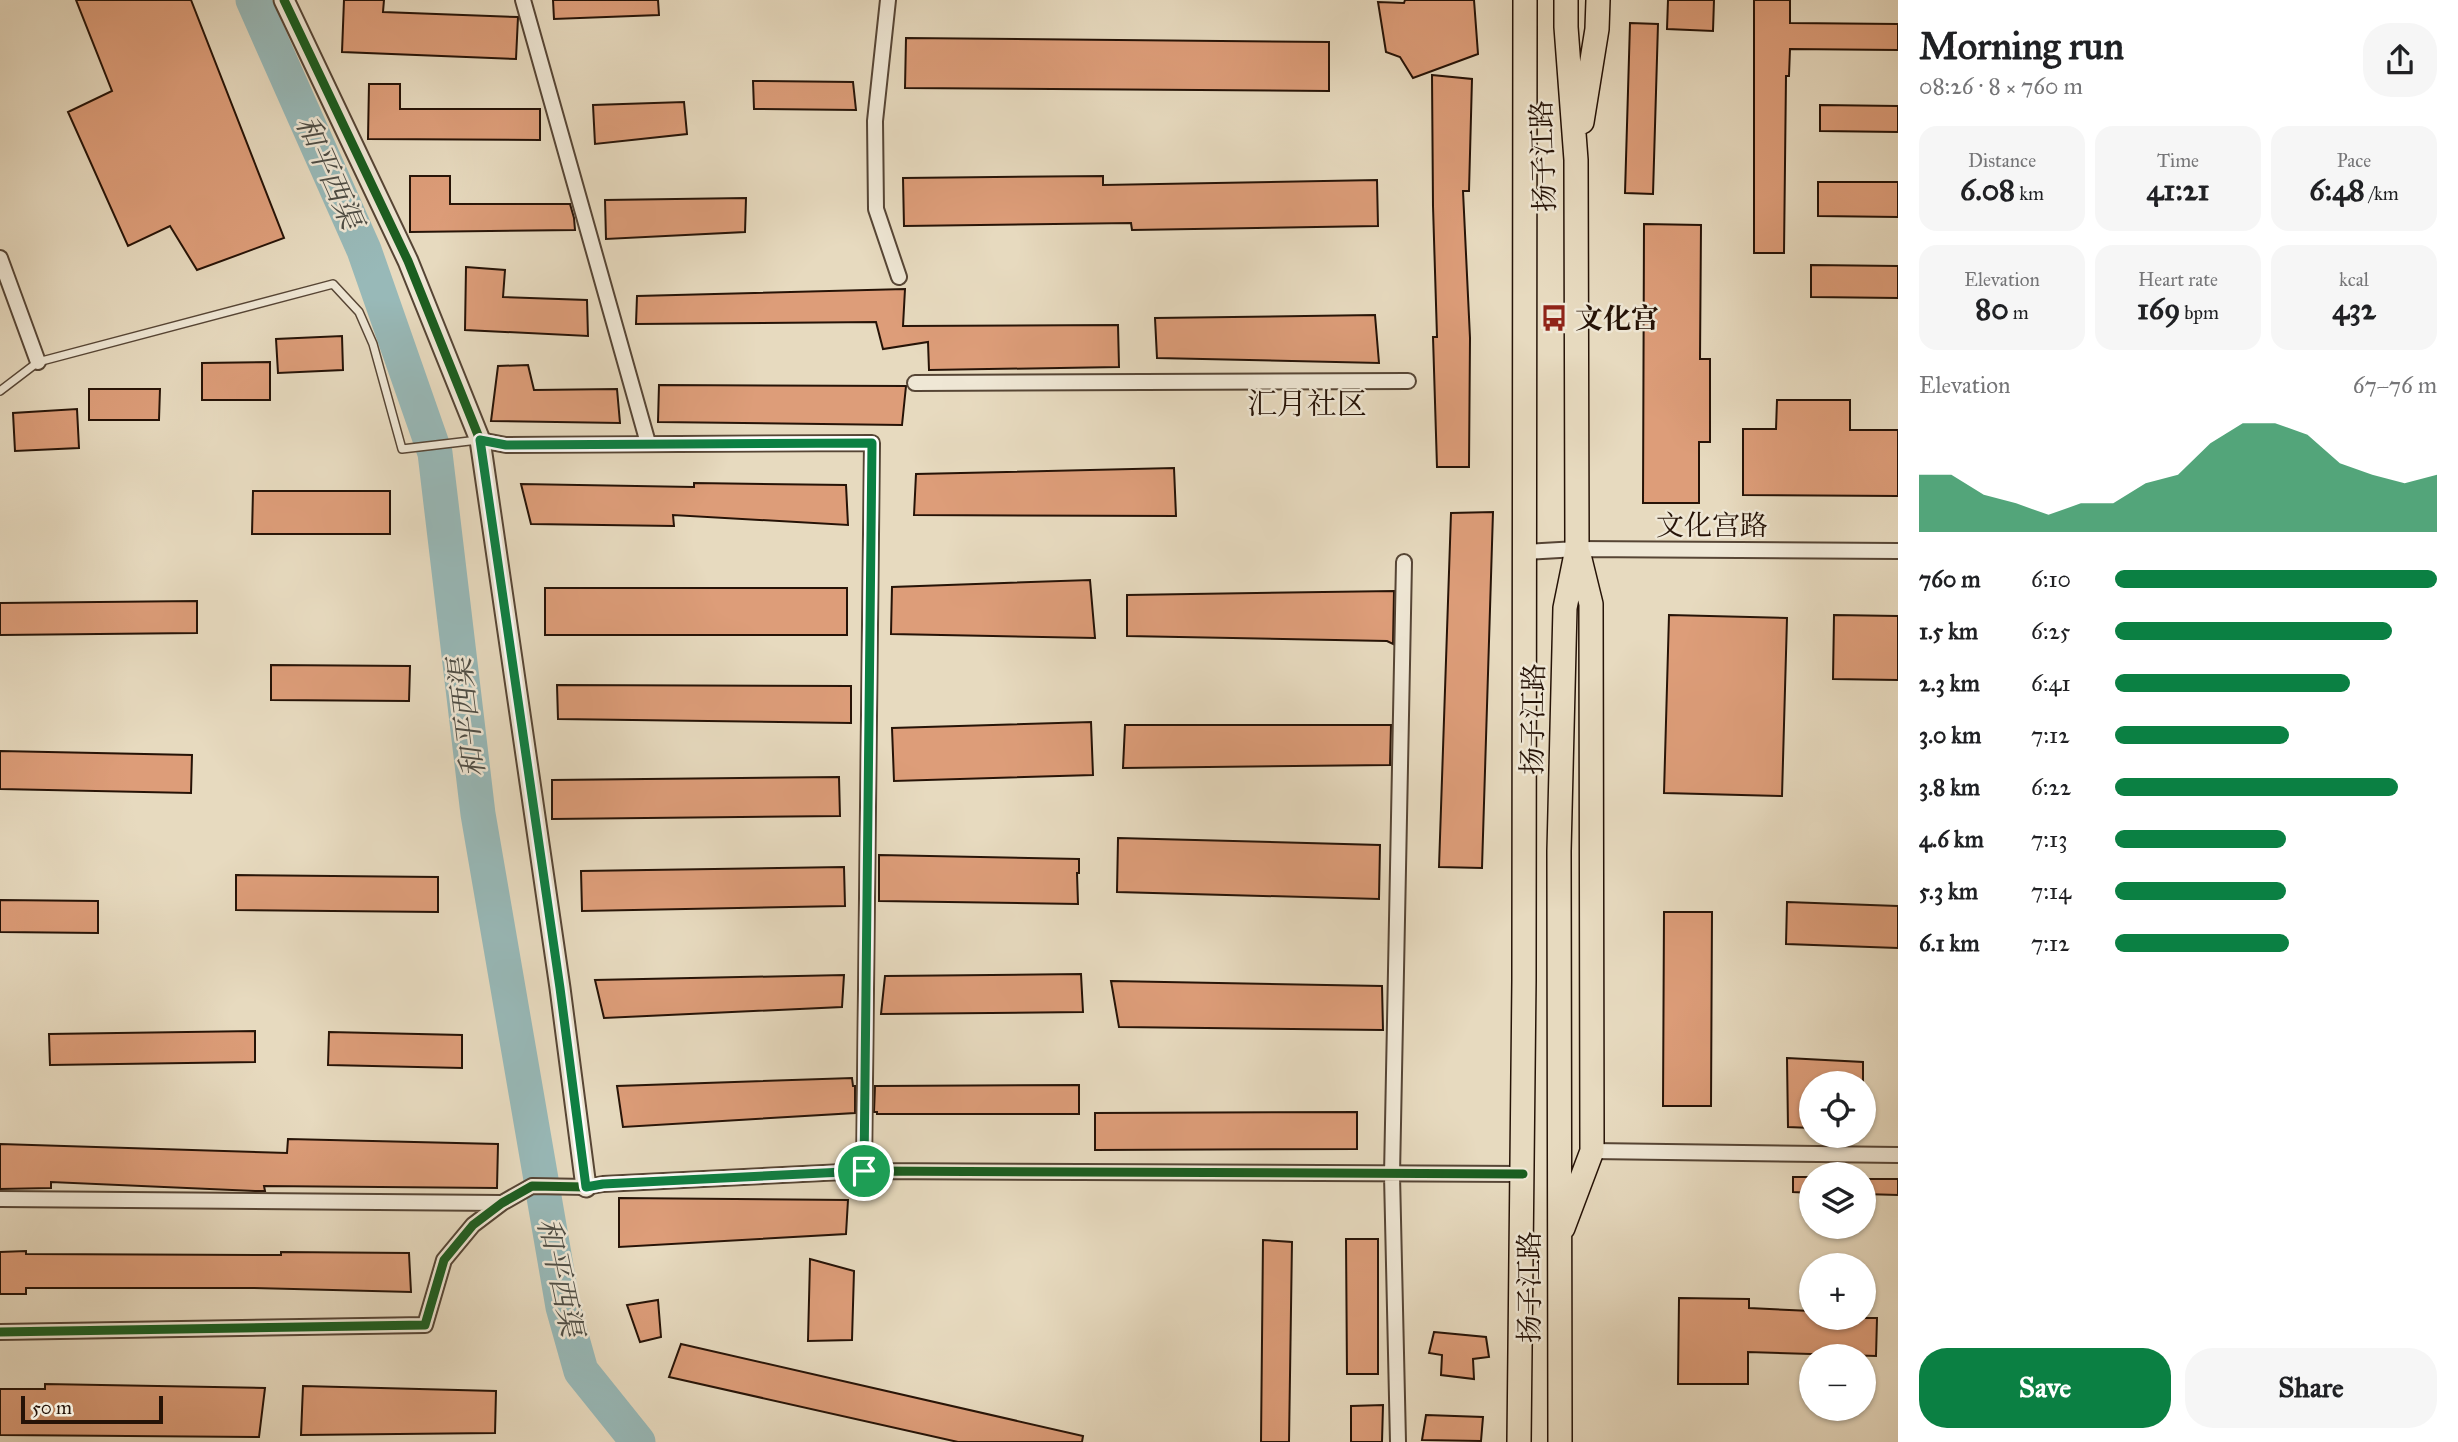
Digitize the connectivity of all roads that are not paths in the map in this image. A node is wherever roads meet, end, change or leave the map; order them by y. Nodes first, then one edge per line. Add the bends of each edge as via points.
1 (284, 0) edge
2 (523, 0) edge
3 (888, 0) edge
4 (1525, 0) edge
5 (1566, 0) edge
6 (1598, 0) edge
7 (1576, 160) junction
8 (0, 258) edge
9 (899, 277) dead end
10 (38, 362) junction
11 (1408, 381) dead end
12 (915, 383) dead end
13 (0, 391) edge
14 (480, 440) junction
15 (648, 443) junction
16 (1577, 548) junction
17 (1898, 551) edge
18 (1525, 552) junction
19 (1404, 562) dead end
20 (1592, 1151) junction
21 (1898, 1154) edge
22 (864, 1171) junction
23 (1522, 1174) junction
24 (1392, 1175) junction
25 (585, 1187) junction
26 (0, 1199) edge
27 (502, 1203) junction
28 (1558, 1241) junction
29 (0, 1332) edge
30 (1398, 1442) edge
31 (1519, 1442) edge
32 (1560, 1442) edge

1 - 14 street via 408,261
2 - 15 street
3 - 9 street via 875,121 876,209
4 - 18 main road, 扬子江路
5 - 7 main road, 扬子江路
6 - 7 main road
7 - 16 main road, 扬子江路
8 - 10 street
10 - 13 lane
10 - 14 lane via 333,284 359,312 373,344 402,449
11 - 12 street
14 - 15 street via 506,445
14 - 25 street
15 - 22 street via 872,443
16 - 17 street, 文化宫路
16 - 18 street, 文化宫路
16 - 20 main road via 1591,604
16 - 28 main road, 扬子江路 via 1565,607
18 - 23 main road, 扬子江路
19 - 24 street
20 - 21 street
20 - 28 main road
22 - 24 street
22 - 25 street
23 - 24 street
23 - 31 main road, 扬子江路
24 - 30 street
25 - 27 street via 532,1186
26 - 27 street
27 - 29 street via 473,1225 443,1260 425,1325
28 - 32 main road, 扬子江路

